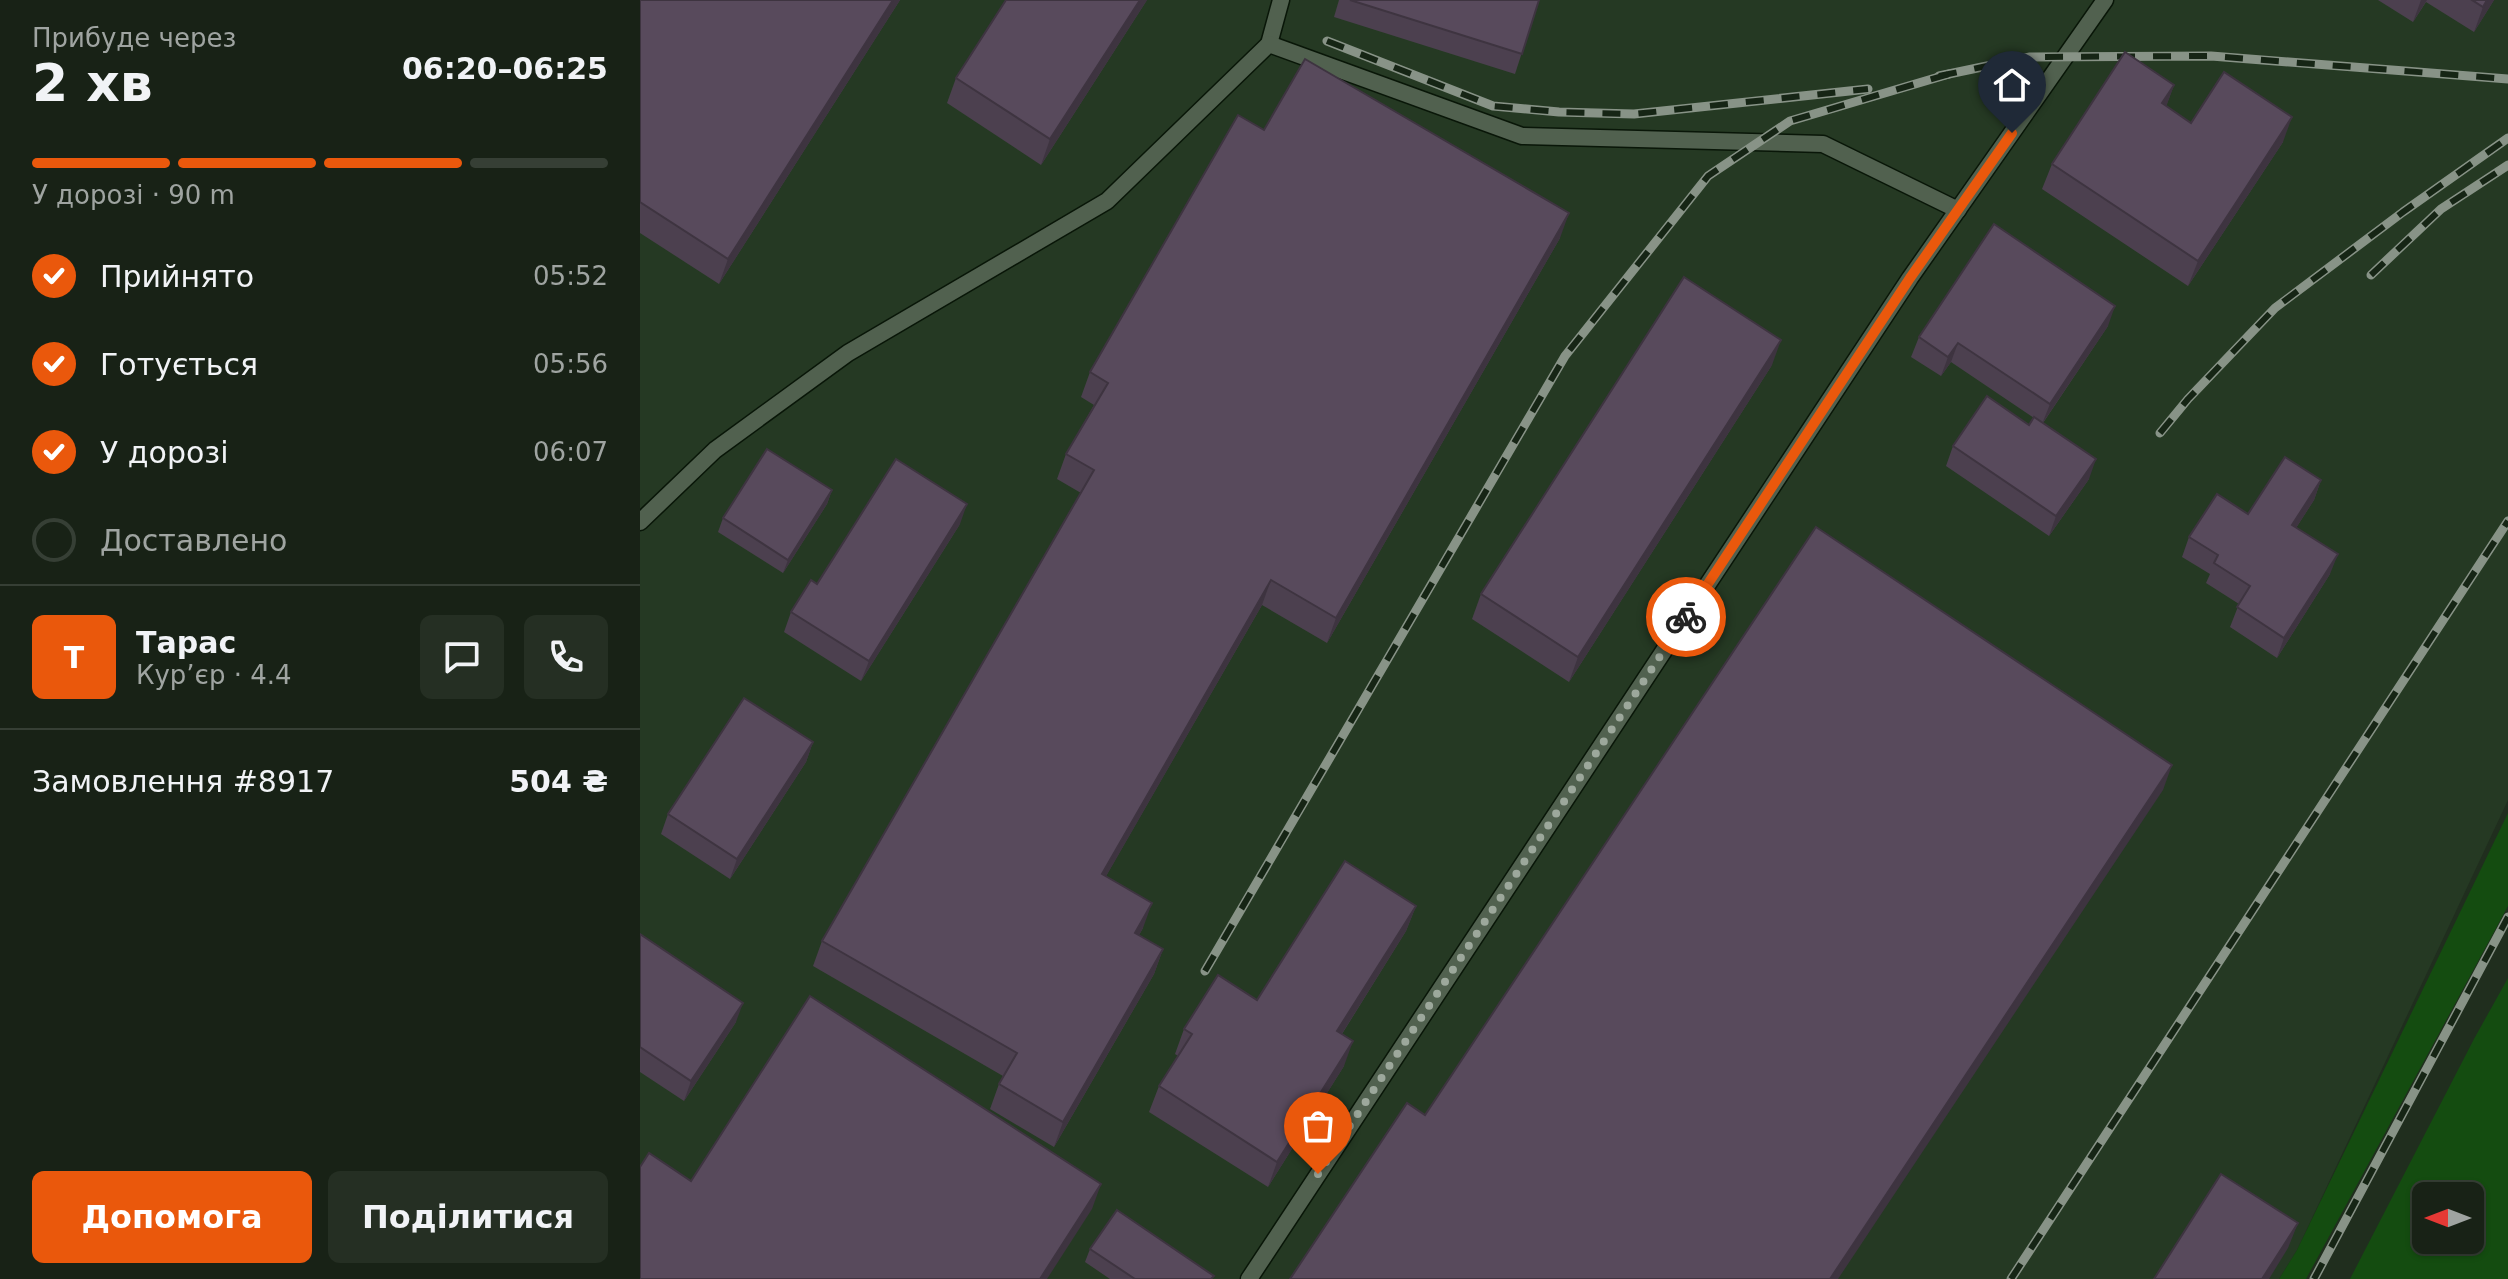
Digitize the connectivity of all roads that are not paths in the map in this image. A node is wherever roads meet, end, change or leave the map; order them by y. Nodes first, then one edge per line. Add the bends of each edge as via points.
1 (1281, 0) edge
2 (2105, 0) edge
3 (1269, 44) junction
4 (1958, 210) junction
5 (640, 522) edge
6 (1249, 1279) edge

1 - 3 lane
2 - 4 lane
3 - 4 lane via 1522,136 1823,144
3 - 5 lane via 1107,201 848,353 715,450
4 - 6 lane

